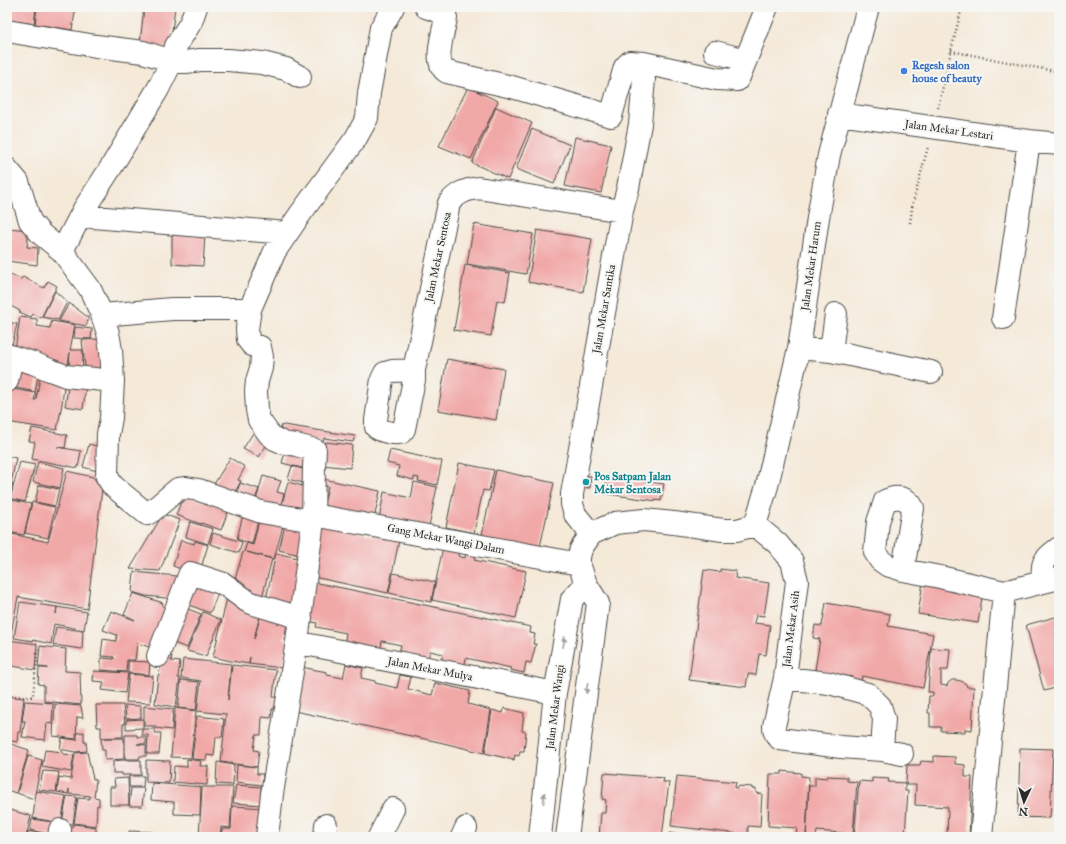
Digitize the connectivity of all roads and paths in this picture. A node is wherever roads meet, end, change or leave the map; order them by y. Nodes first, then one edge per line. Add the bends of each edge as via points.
1 (196, 7) edge
2 (393, 7) edge
3 (426, 7) edge
4 (767, 7) edge
5 (868, 7) edge
6 (962, 7) edge
7 (7, 31) edge
8 (951, 51) junction
9 (715, 52) dead end
10 (746, 60) junction
11 (172, 61) junction
12 (1059, 72) edge
13 (300, 77) dead end
14 (644, 79) dead end
15 (839, 114) junction
16 (934, 127) junction
17 (1029, 141) junction
18 (1059, 144) edge
19 (7, 169) edge
20 (622, 211) junction
21 (81, 216) junction
22 (910, 223) dead end
23 (280, 232) junction
24 (62, 251) junction
25 (250, 309) junction
26 (836, 314) dead end
27 (102, 315) junction
28 (1003, 318) dead end
29 (799, 348) junction
30 (831, 351) junction
31 (10, 356) edge
32 (414, 370) dead end
33 (931, 372) dead end
34 (7, 381) edge
35 (113, 381) junction
36 (314, 518) junction
37 (755, 525) junction
38 (591, 534) junction
39 (1059, 548) edge
40 (903, 570) dead end
41 (582, 574) junction
42 (1051, 580) edge
43 (1004, 592) junction
44 (301, 618) junction
45 (305, 644) dead end
46 (38, 647) dead end
47 (158, 656) dead end
48 (785, 678) junction
49 (555, 693) junction
50 (7, 696) edge
51 (393, 809) dead end
52 (267, 837) edge
53 (379, 837) edge
54 (540, 837) edge
55 (567, 837) edge
56 (982, 837) edge

1 - 11 street via 191,22 176,46
2 - 23 street via 381,28 367,118 356,138
3 - 10 street via 441,12 446,18 441,36 440,63 447,72 512,87 611,116 625,67 630,62 717,79 737,80
4 - 10 street
5 - 15 street, Jalan Mekar Harum
6 - 8 path
7 - 11 street via 143,52
8 - 12 path
8 - 16 path
9 - 10 street
11 - 13 street via 228,60 262,63 286,69
11 - 21 street via 158,89
14 - 20 street, Jalan Mekar Santika via 640,124
15 - 16 street, Jalan Mekar Lestari
15 - 29 street, Jalan Mekar Harum via 818,218
16 - 17 street, Jalan Mekar Lestari
16 - 22 path via 924,158
17 - 18 street, Jalan Mekar Lestari
17 - 28 street
19 - 24 street via 18,182 30,221
20 - 32 street, Jalan Mekar Sentosa via 478,188 454,196 449,203
20 - 38 street, Jalan Mekar Santika via 572,494 575,514
21 - 23 street
21 - 24 street
23 - 25 street via 275,251
24 - 27 street via 90,289
25 - 27 street via 172,309
25 - 36 street via 248,340 252,345 260,347 262,357 256,391 259,420 275,439 315,450
26 - 30 street
27 - 35 street via 111,350
29 - 30 street
29 - 37 street, Jalan Mekar Harum via 767,486
30 - 33 street
31 - 34 street
31 - 35 street via 66,376
35 - 36 street, Gang Mekar Wangi Dalam via 107,477 147,514 178,489 186,488 199,490 261,512
36 - 41 street, Gang Mekar Wangi Dalam
36 - 44 street
37 - 38 street via 737,530 723,530 644,520 615,523
37 - 48 street, Jalan Mekar Asih via 777,543 792,561 797,581
38 - 41 street, Jalan Mekar Wangi via 579,557
39 - 42 street via 1044,561 1042,567
40 - 43 street
49 -> 41 street, Jalan Mekar Wangi via 572,599
41 -> 55 street via 598,603
42 - 43 street
43 - 56 street
44 - 47 street via 254,604 224,584 190,573
44 - 52 street
45 - 49 street, Jalan Mekar Mulya
46 - 50 path via 32,697
48 - 48 street, Jalan Mekar Asih via 829,683 868,694 880,706 892,752 780,739 774,730
54 -> 49 street, Jalan Mekar Wangi
51 - 53 street

